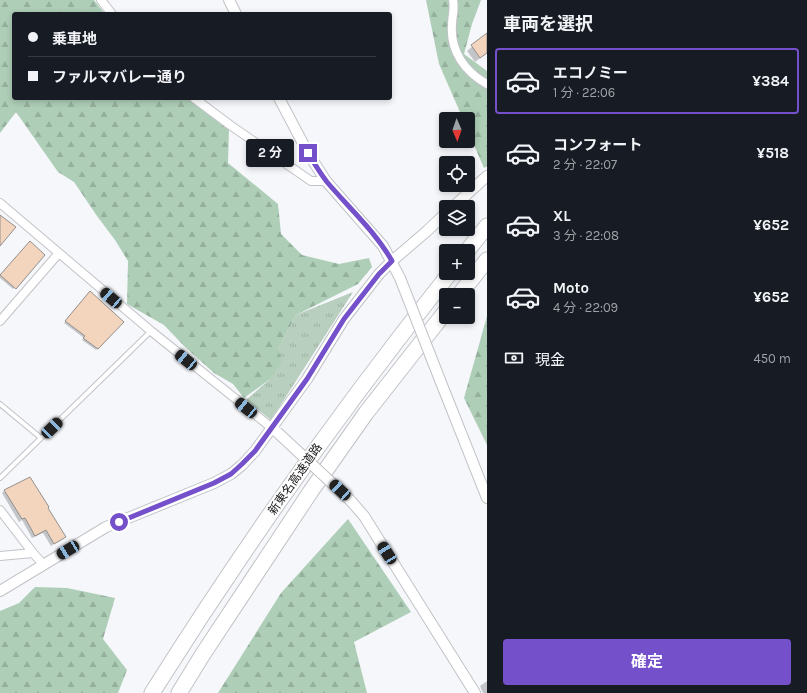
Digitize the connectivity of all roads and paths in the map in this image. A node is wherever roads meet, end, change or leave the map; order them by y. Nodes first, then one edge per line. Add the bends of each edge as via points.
1 (100, 0) edge
2 (229, 0) edge
3 (453, 0) edge
4 (110, 12) edge
5 (235, 12) edge
6 (487, 84) edge
7 (197, 100) edge
8 (280, 100) edge
9 (487, 176) edge
10 (326, 181) junction
11 (461, 200) edge
12 (0, 203) edge
13 (439, 220) edge
14 (487, 226) edge
15 (473, 244) edge
16 (59, 253) junction
17 (487, 260) edge
18 (392, 261) junction
19 (445, 280) edge
20 (465, 288) edge
21 (439, 320) edge
22 (0, 321) edge
23 (151, 331) junction
24 (0, 404) edge
25 (274, 430) junction
26 (41, 438) junction
27 (0, 478) edge
28 (487, 498) edge
29 (0, 510) edge
30 (33, 553) junction
31 (0, 556) edge
32 (43, 564) junction
33 (0, 591) edge
34 (152, 693) edge
35 (179, 693) edge
36 (475, 693) edge

1 - 4 street
2 - 5 street
3 - 6 street via 452,41 466,68
7 - 10 street via 311,181
8 - 10 street
9 - 11 street
10 - 18 street via 373,233
12 - 16 street
13 - 18 street
14 - 15 highway
16 - 22 street
16 - 23 street
17 - 20 highway
18 - 25 street via 344,319
18 - 28 street, bridge
19 - 34 highway, 新東名高速道路 via 349,403
21 - 35 highway, 新東名高速道路 via 366,413 311,490
23 - 25 street
23 - 26 lane
24 - 26 lane
25 - 32 street via 231,474 106,527
25 - 36 street, bridge via 364,516
26 - 27 lane
29 - 30 street
30 - 31 street
30 - 32 street
32 - 33 street

